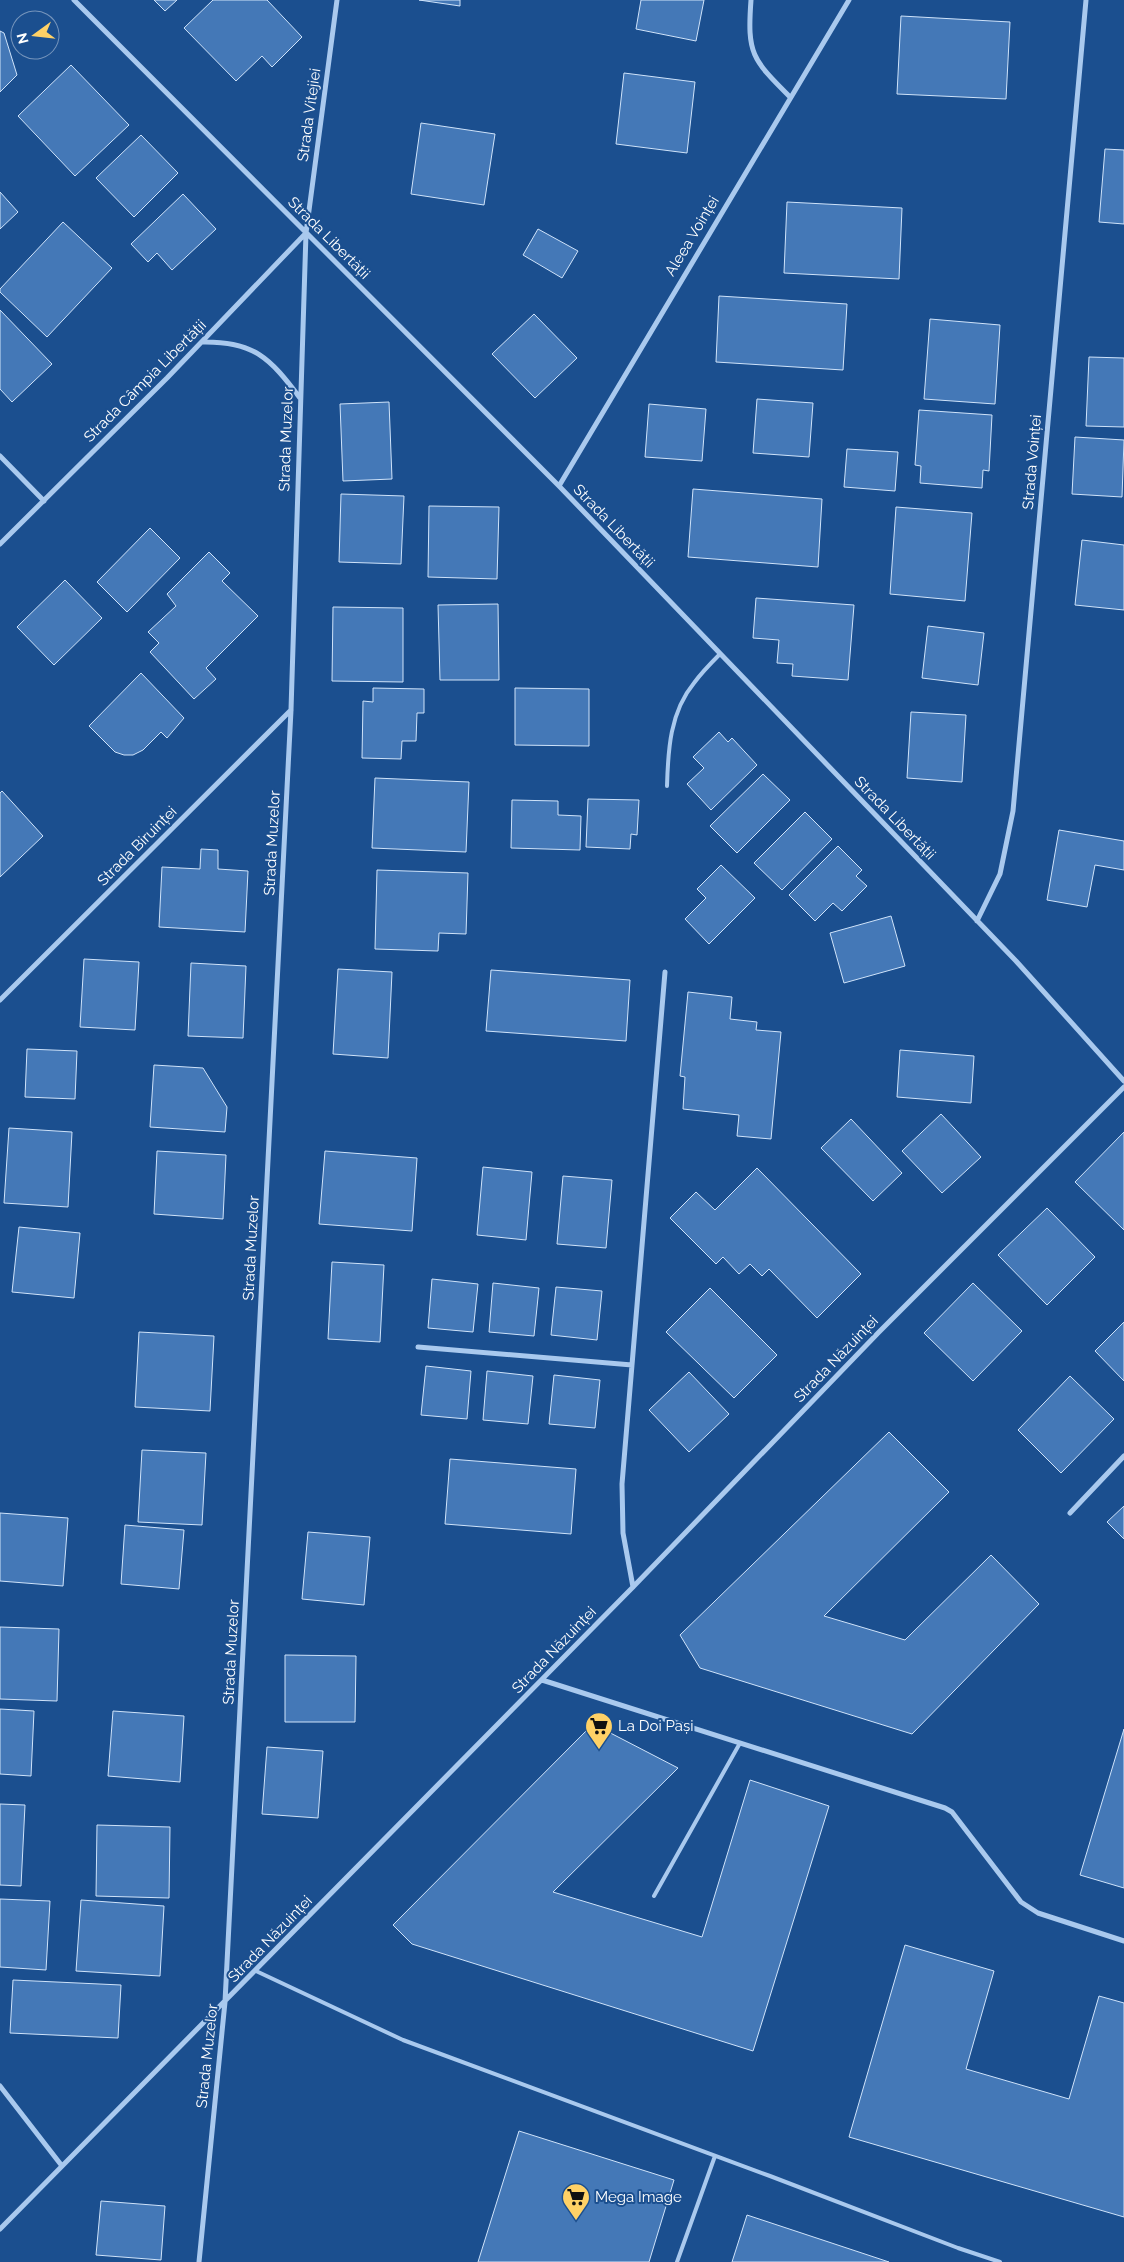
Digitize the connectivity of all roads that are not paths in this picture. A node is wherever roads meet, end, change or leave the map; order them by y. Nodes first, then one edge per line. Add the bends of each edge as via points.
1 (74, 0) edge
2 (338, 0) edge
3 (751, 0) edge
4 (848, 0) edge
5 (1086, 0) edge
6 (790, 97) junction
7 (306, 234) junction
8 (202, 342) junction
9 (300, 398) junction
10 (0, 456) edge
11 (559, 486) junction
12 (44, 501) junction
13 (0, 544) edge
14 (720, 654) junction
15 (291, 710) junction
16 (667, 786) dead end
17 (977, 921) junction
18 (665, 972) dead end
19 (0, 1000) edge
20 (1124, 1081) edge
21 (1124, 1087) edge
22 (418, 1346) dead end
23 (632, 1365) junction
24 (1124, 1456) edge
25 (1070, 1513) dead end
26 (633, 1586) junction
27 (542, 1680) junction
28 (740, 1743) junction
29 (654, 1896) dead end
30 (1124, 1941) edge
31 (256, 1971) junction
32 (225, 2002) junction
33 (0, 2086) edge
34 (715, 2156) junction
35 (62, 2166) junction
36 (0, 2229) edge
37 (199, 2262) edge
38 (677, 2262) edge
39 (1000, 2262) edge

1 - 7 street, Strada Libertății
2 - 7 street, Strada Vitejiei
3 - 6 street via 748,33 752,52 765,72
4 - 6 street, Aleea Voinței
5 - 17 street, Strada Voinței via 1013,810 1000,874
6 - 11 street, Aleea Voinței
7 - 8 street, Strada Câmpia Libertății
7 - 9 street, Strada Muzelor
7 - 11 street, Strada Libertății
8 - 9 street via 226,341 245,346 264,357 281,373
8 - 12 street, Strada Câmpia Libertății
9 - 15 street, Strada Muzelor
10 - 12 street
11 - 14 street, Strada Libertății
12 - 13 street, Strada Câmpia Libertății
14 - 16 lane via 693,683 682,702 668,750
14 - 17 street, Strada Libertății
15 - 19 street, Strada Biruinței
15 - 32 street, Strada Muzelor
17 - 20 street, Strada Libertății
18 - 23 street
21 - 26 street, Strada Năzuinței via 872,1339
22 - 23 street
23 - 26 street via 622,1484 623,1533
24 - 25 street
26 - 27 street, Strada Năzuinței
27 - 28 street
27 - 31 street, Strada Năzuinței
28 - 29 lane
28 - 30 street via 945,1808 952,1812 1020,1902 1038,1913
31 - 32 street, Strada Năzuinței
31 - 34 lane via 403,2040
32 - 35 street, Strada Năzuinței
32 - 37 street, Strada Muzelor
33 - 35 street
34 - 38 lane
34 - 39 lane
35 - 36 street, Strada Năzuinței

